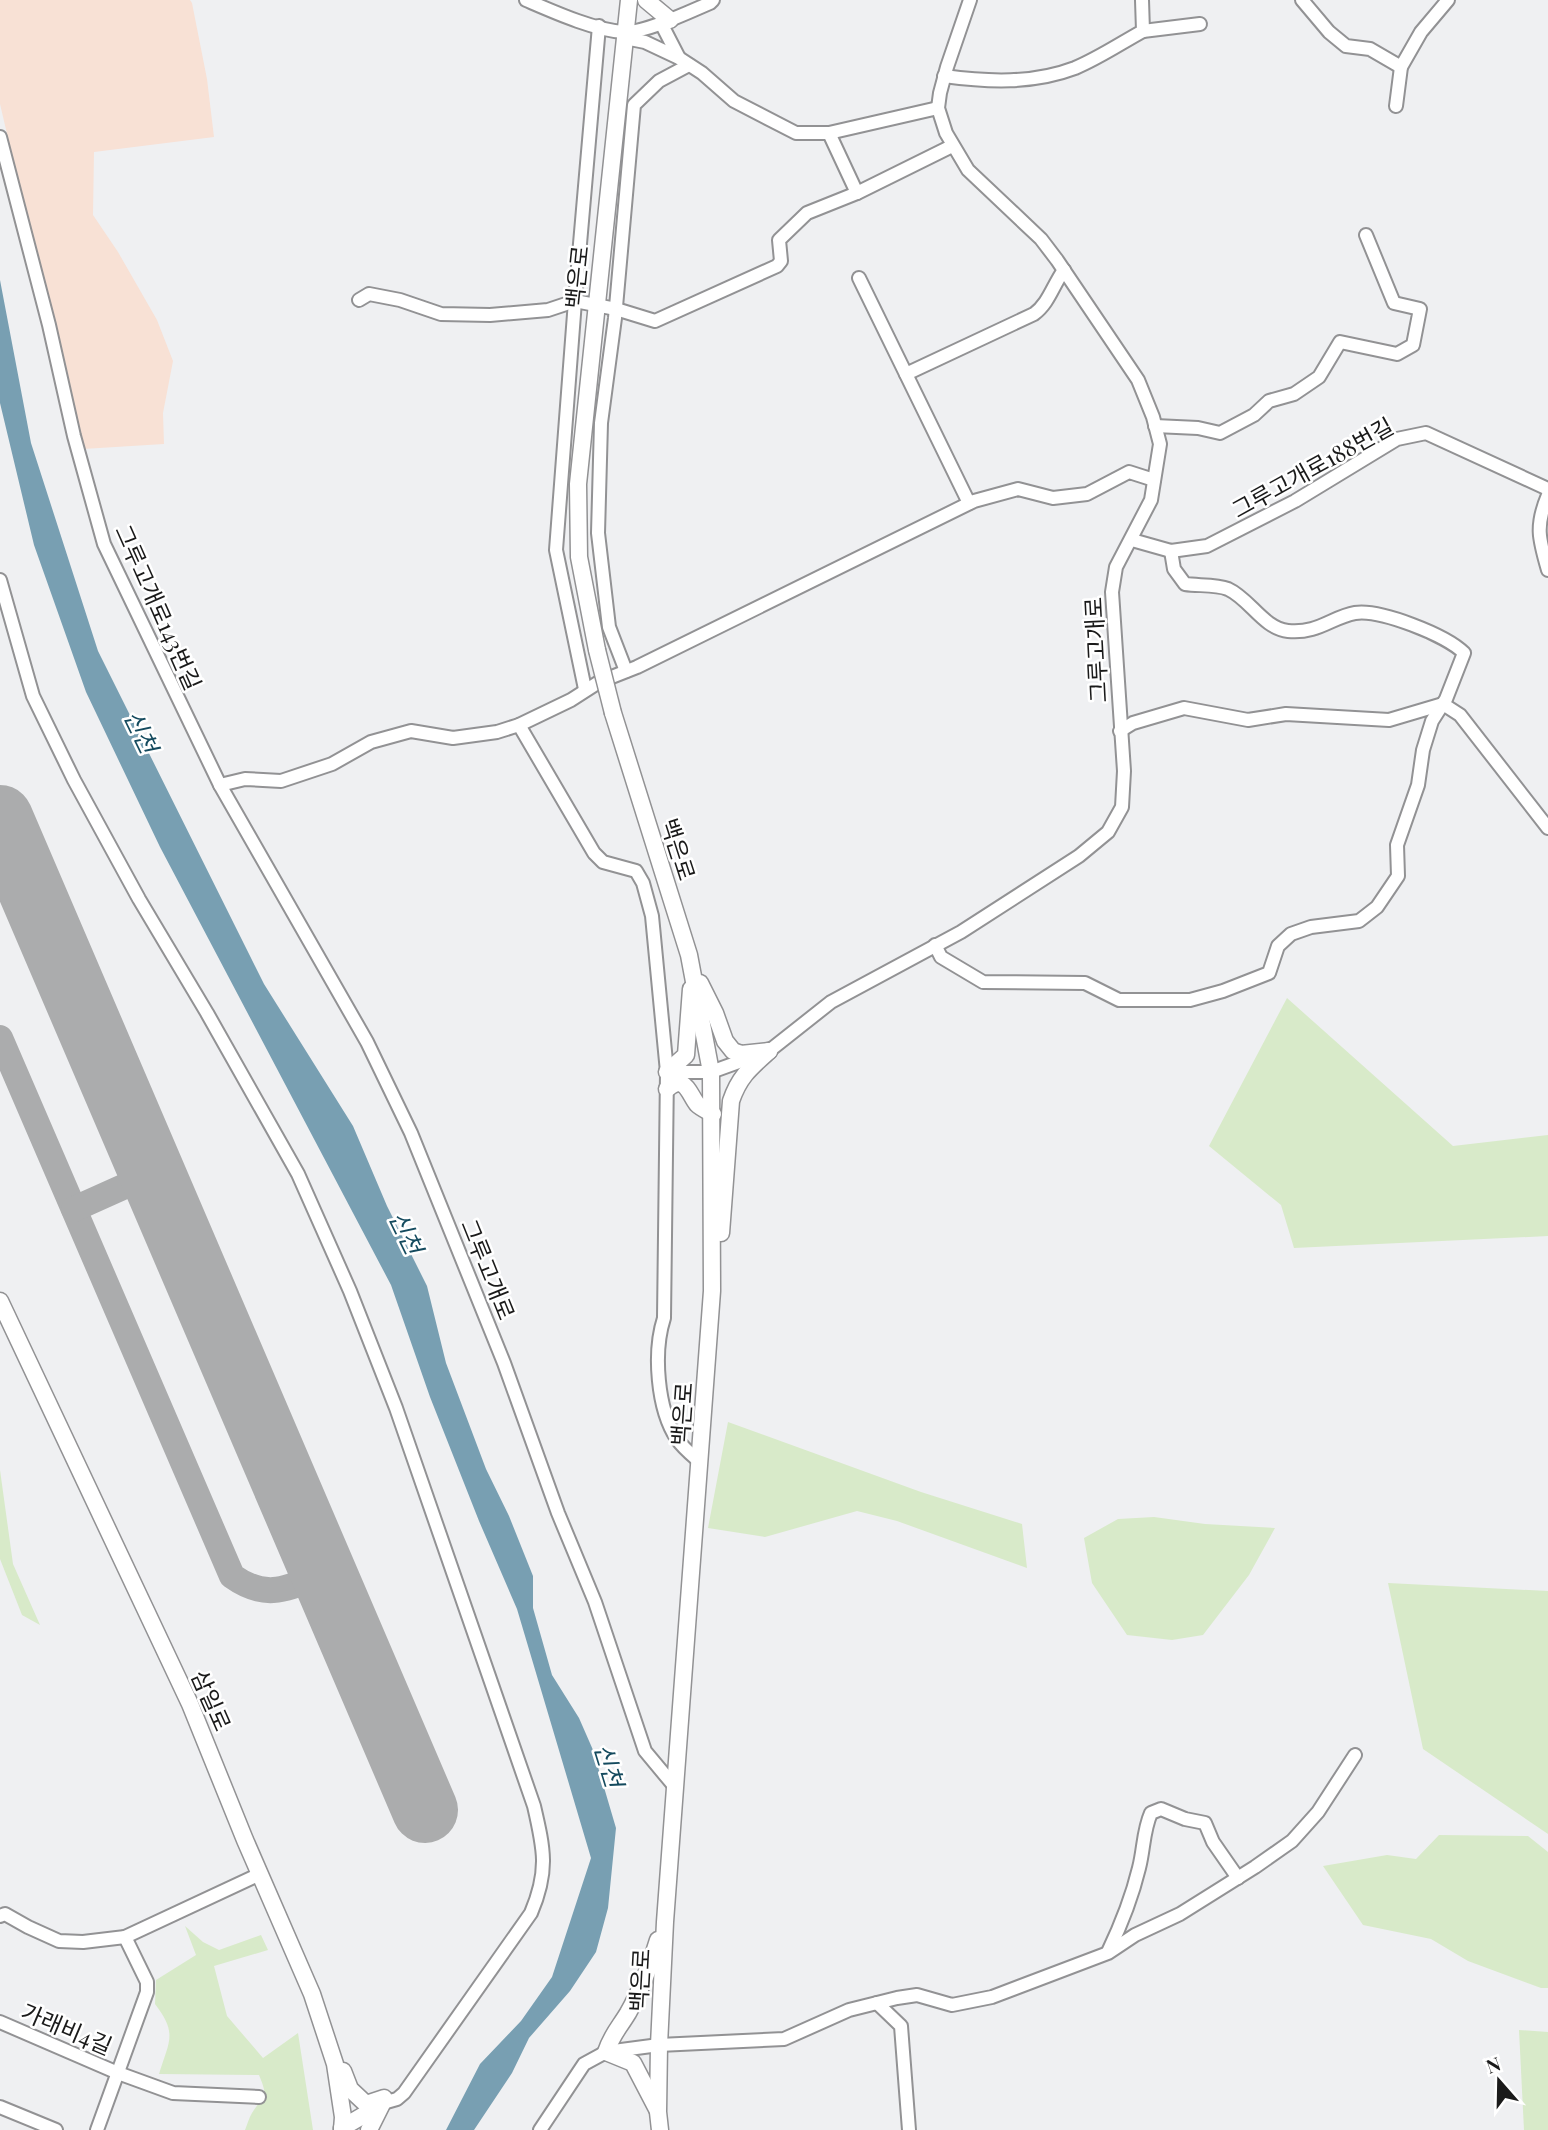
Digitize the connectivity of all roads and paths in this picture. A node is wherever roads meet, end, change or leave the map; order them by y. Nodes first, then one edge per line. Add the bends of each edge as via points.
1 (526, 0) edge
2 (629, 0) edge
3 (646, 0) edge
4 (713, 0) edge
5 (970, 0) edge
6 (1142, 0) edge
7 (1302, 0) edge
8 (1448, 0) edge
9 (666, 22) junction
10 (1200, 24) dead end
11 (599, 26) junction
12 (1143, 31) junction
13 (625, 35) junction
14 (684, 61) junction
15 (1401, 67) junction
16 (944, 76) junction
17 (1396, 106) dead end
18 (938, 108) junction
19 (830, 133) junction
20 (0, 138) edge
21 (952, 146) junction
22 (857, 194) junction
23 (1366, 236) dead end
24 (1064, 270) junction
25 (859, 278) dead end
26 (359, 300) dead end
27 (575, 300) junction
28 (596, 305) junction
29 (616, 309) junction
30 (906, 374) junction
31 (1155, 426) junction
32 (1154, 480) junction
33 (1548, 489) edge
34 (1548, 495) edge
35 (969, 503) junction
36 (1132, 540) junction
37 (1171, 551) junction
38 (1548, 570) edge
39 (0, 580) edge
40 (626, 671) junction
41 (585, 689) junction
42 (1443, 704) junction
43 (519, 725) junction
44 (1121, 731) junction
45 (220, 785) junction
46 (1548, 828) edge
47 (935, 945) junction
48 (692, 966) junction
49 (769, 1051) junction
50 (667, 1072) junction
51 (712, 1072) junction
52 (667, 1089) junction
53 (713, 1114) junction
54 (712, 1291) junction
55 (0, 1301) edge
56 (701, 1462) junction
57 (1355, 1755) dead end
58 (675, 1787) junction
59 (260, 1874) junction
60 (1238, 1878) junction
61 (0, 1916) edge
62 (665, 1922) junction
63 (125, 1937) junction
64 (1108, 1952) junction
65 (877, 2003) junction
66 (0, 2022) edge
67 (327, 2039) junction
68 (659, 2045) junction
69 (606, 2052) junction
70 (118, 2073) junction
71 (259, 2097) dead end
72 (384, 2101) junction
73 (0, 2107) edge
74 (658, 2112) junction
75 (342, 2129) edge
76 (56, 2130) edge
77 (97, 2130) edge
78 (369, 2130) edge
79 (540, 2130) edge
80 (660, 2130) edge
81 (909, 2130) edge

1 - 11 street
2 - 13 main road, 백은로
3 - 9 main road
4 - 9 street
5 - 16 street
6 - 12 street
7 - 15 street via 1346,46 1370,49
8 - 15 street via 1421,32
9 - 13 street
9 - 14 street
10 - 12 street
11 - 13 street
11 - 27 street
12 - 16 street via 1074,68 1019,81
13 - 14 street
13 - 28 main road, 백은로
14 - 19 street via 734,101 796,133
14 - 29 street via 634,104
15 - 17 street
16 - 18 street
18 - 19 street
18 - 21 street, 그루고개로
19 - 22 street
20 - 45 street, 그루고개로143번길 via 104,544
21 - 22 street
21 - 24 street, 그루고개로 via 968,170 1041,239
22 - 29 street via 807,213 779,240 781,261 777,266 655,321
23 - 31 street via 1394,303 1420,309 1413,345 1397,354 1340,342 1319,377 1294,394 1269,401 1254,415 1220,433
24 - 30 street via 1045,306 1034,314
24 - 31 street, 그루고개로 via 1139,380
25 - 30 street
26 - 27 street via 369,294 441,314 466,315 548,310
27 - 28 street
27 - 41 street via 556,550
28 - 29 street
28 - 48 main road, 백은로, bridge via 578,484 579,556 613,713
29 - 40 street via 601,423 598,533 609,627
30 - 35 street
31 - 32 street, 그루고개로 via 1160,444
32 - 35 street via 1129,472 1087,494 1052,498 1018,489
32 - 36 street, 그루고개로 via 1152,500
33 - 37 street, 그루고개로188번길 via 1426,433 1397,439 1295,501 1207,546
34 - 38 street via 1538,526
35 - 40 street
36 - 37 street, 그루고개로188번길
36 - 44 street, 그루고개로 via 1116,567 1112,592
37 - 42 street via 1174,569 1185,584 1226,588 1268,622 1287,631 1319,629 1355,613 1372,614 1428,630 1454,643 1464,653
39 - 72 street via 33,695 74,780 298,1174 350,1290 396,1408 534,1806 545,1852 539,1895 531,1913 404,2093
40 - 41 street
41 - 43 street
42 - 44 street via 1389,720 1286,714 1248,720 1184,708
42 - 46 street via 1460,715
42 - 47 street via 1432,721 1418,785 1397,845 1398,876 1377,908 1359,921 1291,934 1278,946 1269,973 1190,1000 1119,1000 1085,983 984,982 941,957
43 - 45 street via 453,738 411,732 371,741 332,764 281,781 245,779
43 - 50 street via 594,853 603,862 636,871 643,883 652,916
44 - 47 street, 그루고개로 via 1122,807 1108,832 1079,856
45 - 58 street, 그루고개로 via 367,1042 411,1133 595,1602 645,1751
47 - 49 street, 그루고개로 via 831,1002
48 - 49 main road via 733,1051
48 - 50 main road via 688,1047 686,1055
48 - 51 main road, 백은로
49 - 51 street, 그루고개로
49 - 54 main road via 746,1071 731,1101 724,1209
50 - 51 street
50 - 52 street
51 - 53 main road, 백은로
52 - 53 main road via 680,1084 689,1088 697,1103
52 - 56 street via 664,1318 657,1371 676,1438
53 - 54 main road, 백은로
54 - 56 main road, 백은로
55 - 59 main road, 삼일로 via 190,1704
56 - 58 main road, 백은로
57 - 60 street via 1308,1826
58 - 62 main road, 백은로
59 - 63 street
59 - 67 main road, 삼일로
60 - 64 street
60 - 64 street via 1205,1823 1161,1810 1151,1813 1124,1917
61 - 63 street via 5,1914 59,1941
62 - 68 main road, 백은로
62 - 69 main road via 643,1984
63 - 70 street, 가래비4길 via 148,1992
64 - 65 street via 992,1997 952,2005 917,1995
65 - 68 street via 849,2010 784,2039
65 - 81 street via 901,2026
66 - 70 street, 가래비4길
67 - 72 main road via 350,2090 366,2104
67 - 75 main road, 삼일로 via 335,2064
68 - 69 street
68 - 74 main road, 백은로
69 - 74 main road via 633,2063
69 - 79 street via 584,2064
70 - 71 street, 가래비4길 via 173,2093
70 - 77 street, 가래비4길
72 - 75 main road
72 - 78 main road
73 - 76 street
74 - 80 main road, 백은로

